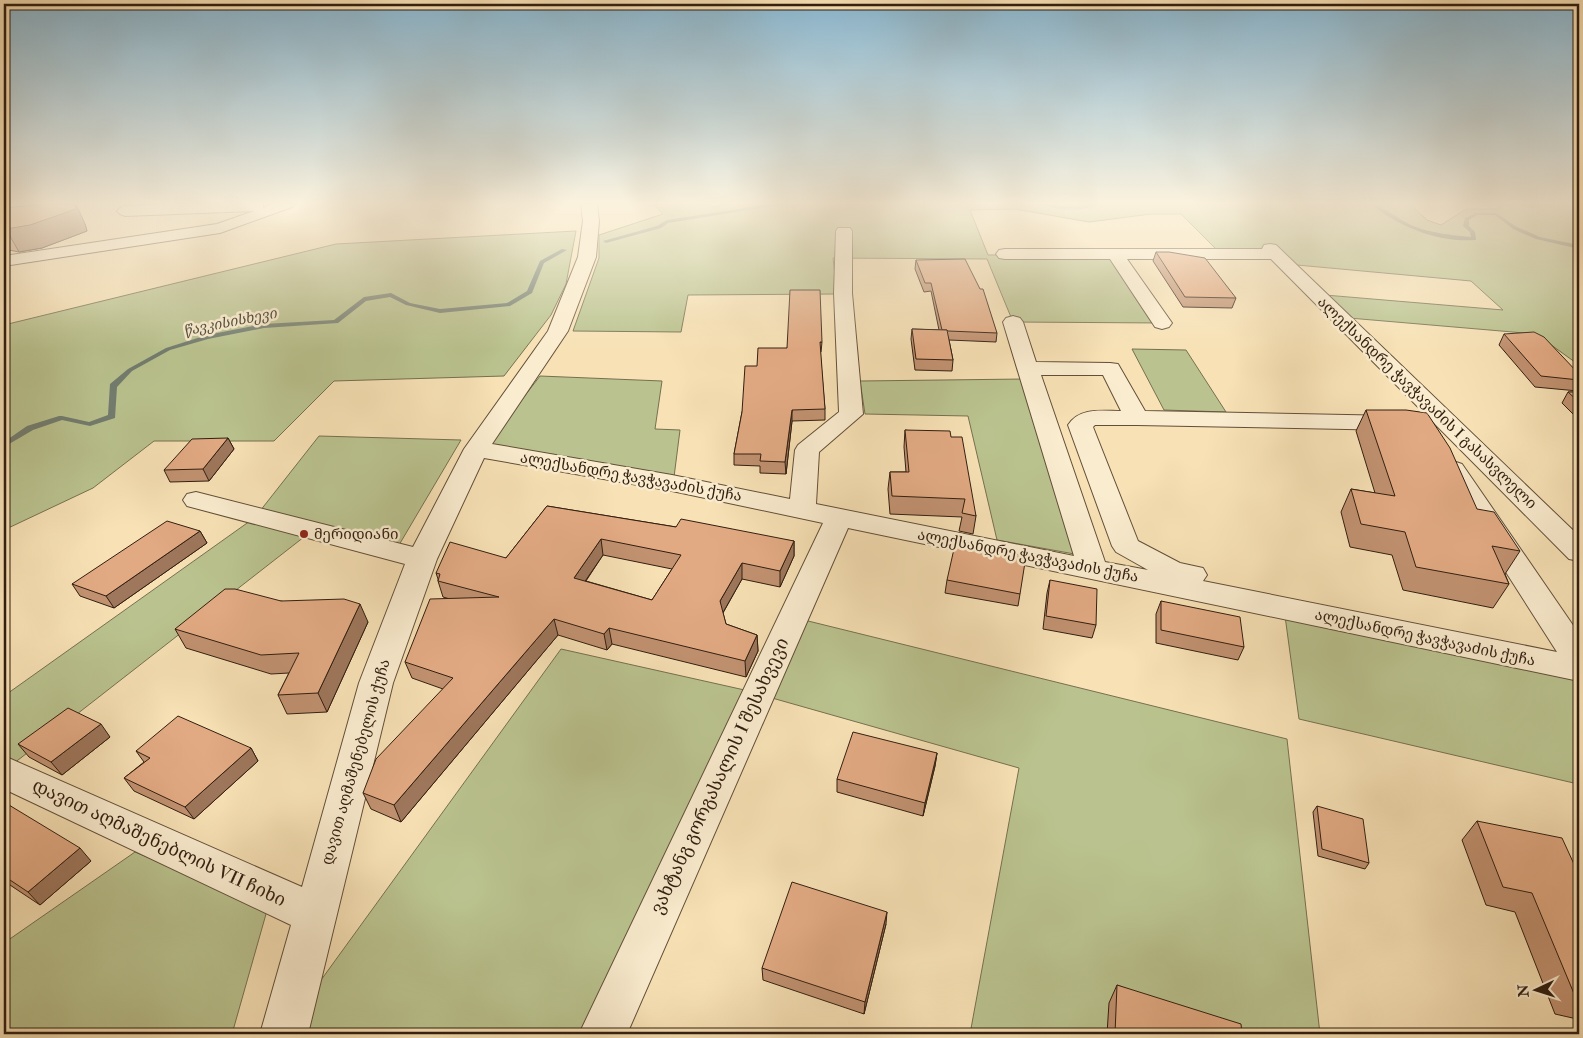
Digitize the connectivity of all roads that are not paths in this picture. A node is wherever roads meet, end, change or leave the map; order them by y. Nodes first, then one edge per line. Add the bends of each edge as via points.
1 (67, 252) edge
2 (588, 252) edge
3 (843, 252) edge
4 (1197, 252) edge
5 (1274, 252) edge
6 (1005, 254) dead end
7 (1115, 254) junction
8 (4, 261) edge
9 (1013, 322) dead end
10 (1162, 323) dead end
11 (1028, 368) junction
12 (1137, 418) junction
13 (476, 449) junction
14 (196, 500) dead end
15 (802, 510) junction
16 (838, 518) junction
17 (1579, 552) edge
18 (422, 559) junction
19 (1093, 569) junction
20 (1577, 659) edge
21 (4, 772) edge
22 (314, 914) junction
23 (284, 1034) edge
24 (602, 1034) edge

1 - 8 street
2 - 13 street, დავით აღმაშენებელის ქუჩა via 558,331
3 - 15 street via 842,293 851,414 807,450
4 - 7 street, ალექსანდრე ჭავჭავაძის I გასასვლელი
5 - 17 street, ალექსანდრე ჭავჭავაძის I გასასვლელი
6 - 7 street, ალექსანდრე ჭავჭავაძის I გასასვლელი
7 - 10 street
9 - 11 street
11 - 12 street via 1110,369
11 - 19 street
12 - 20 street via 1422,423
12 - 20 street via 1090,418 1080,425 1126,546 1172,571
13 - 15 street, ალექსანდრე ჭავჭავაძის ქუჩა via 672,483
13 - 18 street, დავით აღმაშენებელის ქუჩა
14 - 18 street
15 - 16 street, ალექსანდრე ჭავჭავაძის ქუჩა
16 - 19 street, ალექსანდრე ჭავჭავაძის ქუჩა
16 - 24 street, ვახტანგ გორგასალის I შესახვევი
18 - 22 street, დავით აღმაშენებელის ქუჩა via 376,683
19 - 20 street, ალექსანდრე ჭავჭავაძის ქუჩა
21 - 22 street, დავით აღმაშენებლის VII ჩიხი
22 - 23 street, დავით აღმაშენებელის ქუჩა

